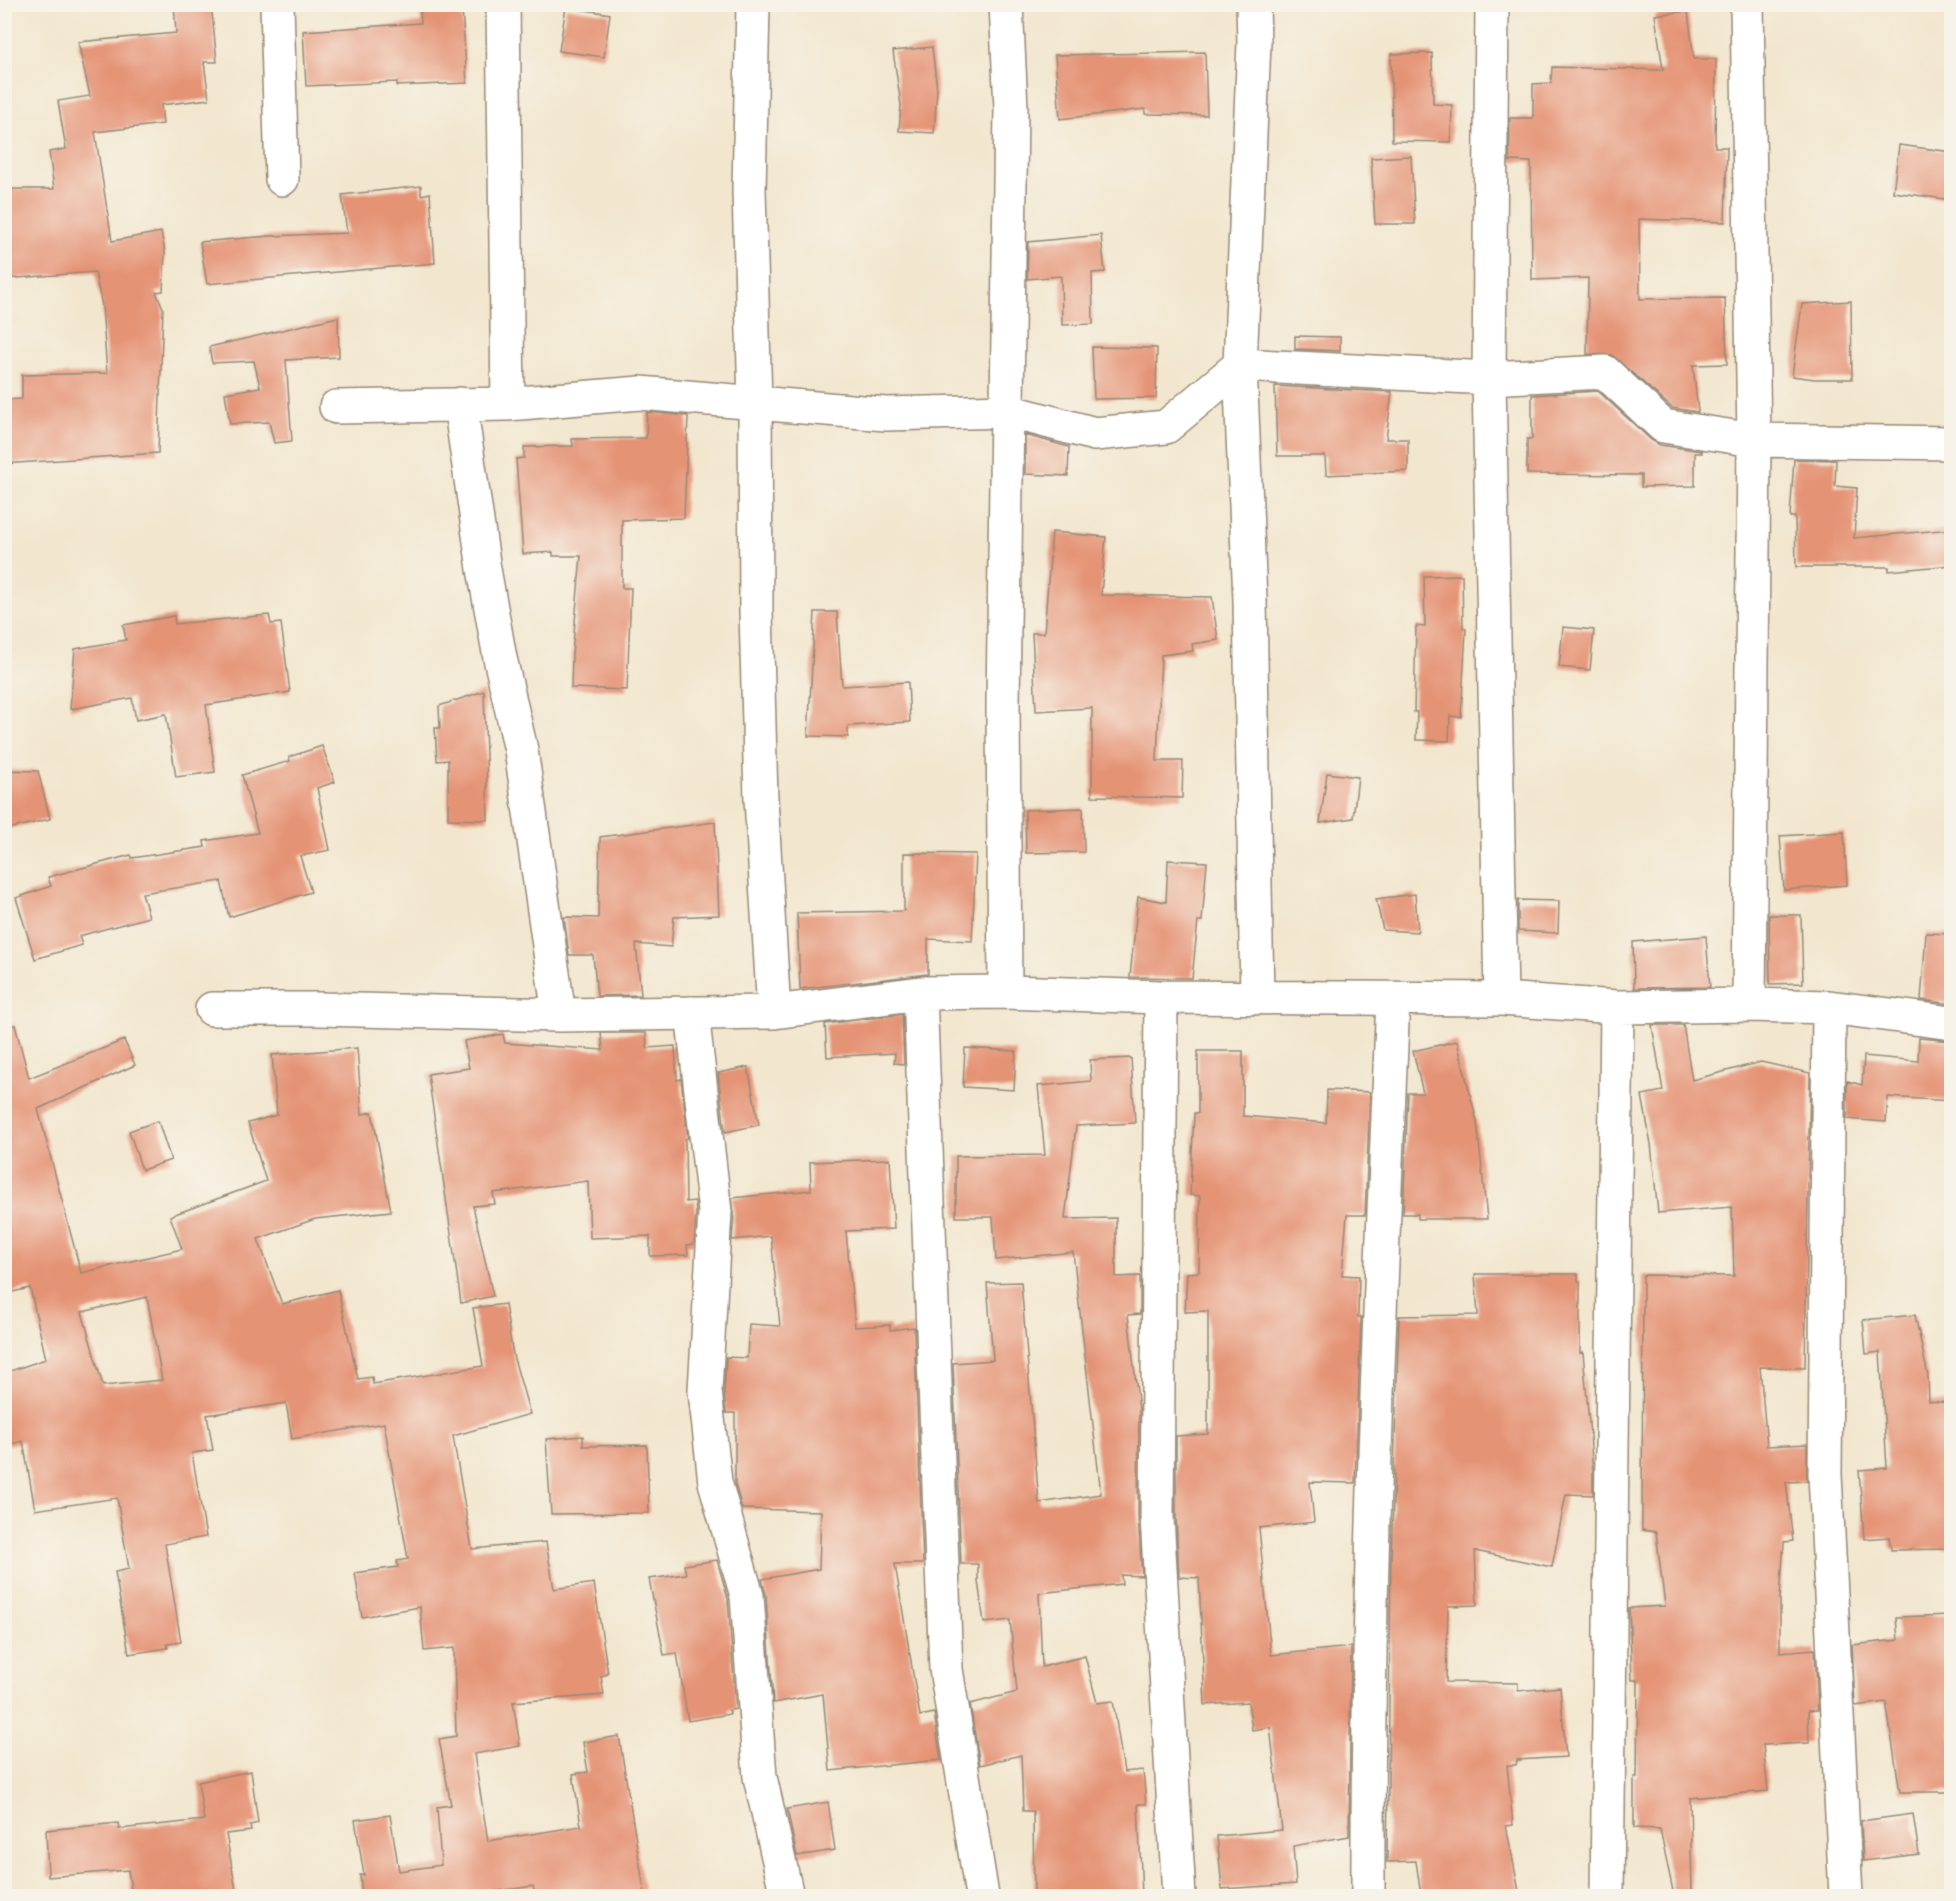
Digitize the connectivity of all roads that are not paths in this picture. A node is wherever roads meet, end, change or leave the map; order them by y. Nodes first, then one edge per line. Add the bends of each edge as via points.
1 (277, 4) edge
2 (503, 4) edge
3 (753, 4) edge
4 (1006, 4) edge
5 (1253, 4) edge
6 (1492, 4) edge
7 (1747, 4) edge
8 (282, 179) dead end
9 (1240, 365) junction
10 (1489, 378) junction
11 (755, 403) junction
12 (460, 404) junction
13 (508, 404) junction
14 (336, 407) dead end
15 (1008, 411) junction
16 (1754, 440) junction
17 (1952, 443) edge
18 (1005, 992) junction
19 (920, 993) junction
20 (1161, 997) junction
21 (1257, 997) junction
22 (1393, 999) junction
23 (1501, 999) junction
24 (1749, 1005) junction
25 (1617, 1006) junction
26 (1829, 1007) junction
27 (212, 1009) dead end
28 (774, 1012) junction
29 (692, 1013) junction
30 (559, 1015) junction
31 (1952, 1023) edge
32 (787, 1896) edge
33 (982, 1896) edge
34 (1179, 1896) edge
35 (1368, 1896) edge
36 (1607, 1896) edge
37 (1846, 1896) edge

1 - 8 street
2 - 13 street
3 - 11 street via 749,190
4 - 15 street via 1011,108
5 - 9 street
6 - 10 street
7 - 16 street
9 - 10 street
9 - 15 street via 1166,428 1095,434
9 - 21 street via 1250,600
10 - 16 street via 1605,372 1664,426
10 - 23 street
11 - 13 street via 640,393
11 - 15 street via 886,414
11 - 28 street via 761,799
12 - 13 street
12 - 14 street
12 - 30 street via 484,569 521,750
15 - 18 street via 1003,706
16 - 17 street
16 - 24 street
18 - 19 street
18 - 20 street
19 - 28 street
19 - 33 street via 946,1669
20 - 21 street
20 - 34 street via 1157,1517
21 - 22 street
22 - 23 street
22 - 35 street via 1376,1416
23 - 25 street
24 - 25 street
24 - 26 street
25 - 36 street
26 - 31 street
26 - 37 street via 1825,1474
27 - 30 street
28 - 29 street
29 - 30 street
29 - 32 street via 715,1212 705,1391 715,1482 747,1596 760,1777

